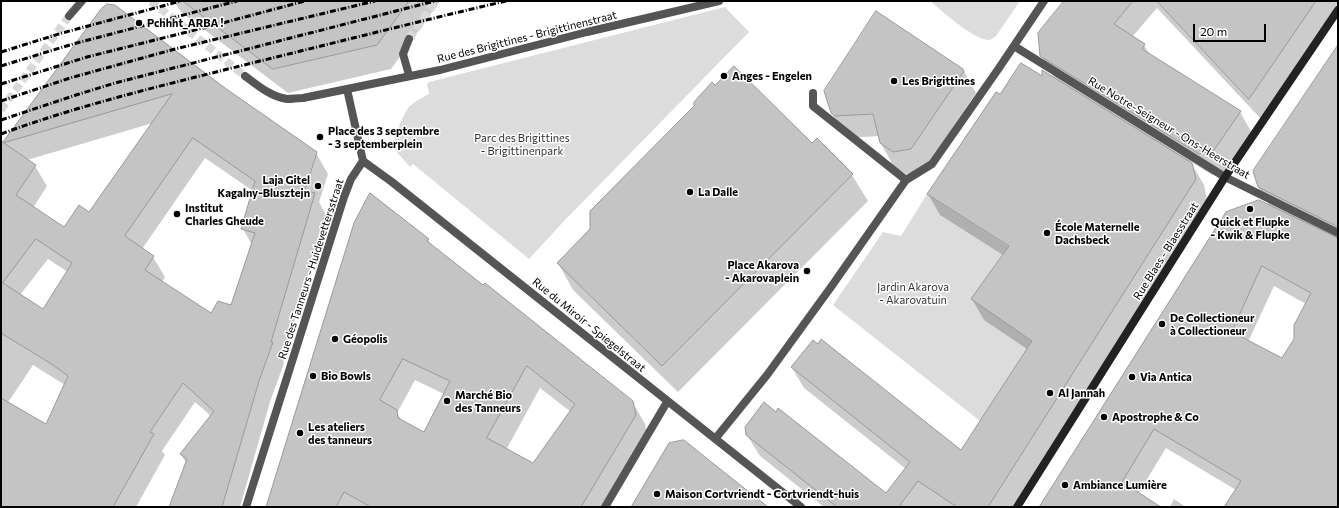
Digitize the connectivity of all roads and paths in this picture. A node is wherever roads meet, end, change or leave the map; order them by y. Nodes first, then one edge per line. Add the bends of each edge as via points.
1 (82, 1) edge
2 (719, 1) edge
3 (1044, 1) edge
4 (1338, 10) edge
5 (69, 16) tunnel mouth
6 (409, 39) tunnel mouth
7 (1014, 46) junction
8 (409, 75) junction
9 (245, 76) tunnel mouth
10 (347, 89) junction
11 (813, 93) dead end
12 (363, 161) junction
13 (1225, 177) junction
14 (906, 180) junction
15 (1338, 233) edge
16 (667, 402) junction
17 (715, 439) junction
18 (246, 507) edge
19 (605, 507) edge
20 (801, 507) edge
21 (1017, 507) edge

1 - 5 street
2 - 8 street, Rue des Brigittines - Brigittinenstraat via 440,70
3 - 7 street
4 - 13 street, Rue Blaes - Blaesstraat
6 - 8 street via 404,54
7 - 13 street, Rue Notre-Seigneur - Ons-Heerstraat
7 - 14 street via 932,164
8 - 10 street
9 - 10 street via 265,90 288,99
10 - 12 street
11 - 14 street via 813,106
12 - 16 street, Rue du Miroir - Spiegelstraat
12 - 18 street, Rue des Tanneurs - Huidevettersstraat via 351,179 344,197
13 - 15 street, Rue Notre-Seigneur - Ons-Heerstraat
13 - 21 street, Rue Blaes - Blaesstraat
14 - 17 street via 832,287 767,375
16 - 17 street, Rue du Miroir - Spiegelstraat
16 - 19 street
17 - 20 street, Rue du Miroir - Spiegelstraat

